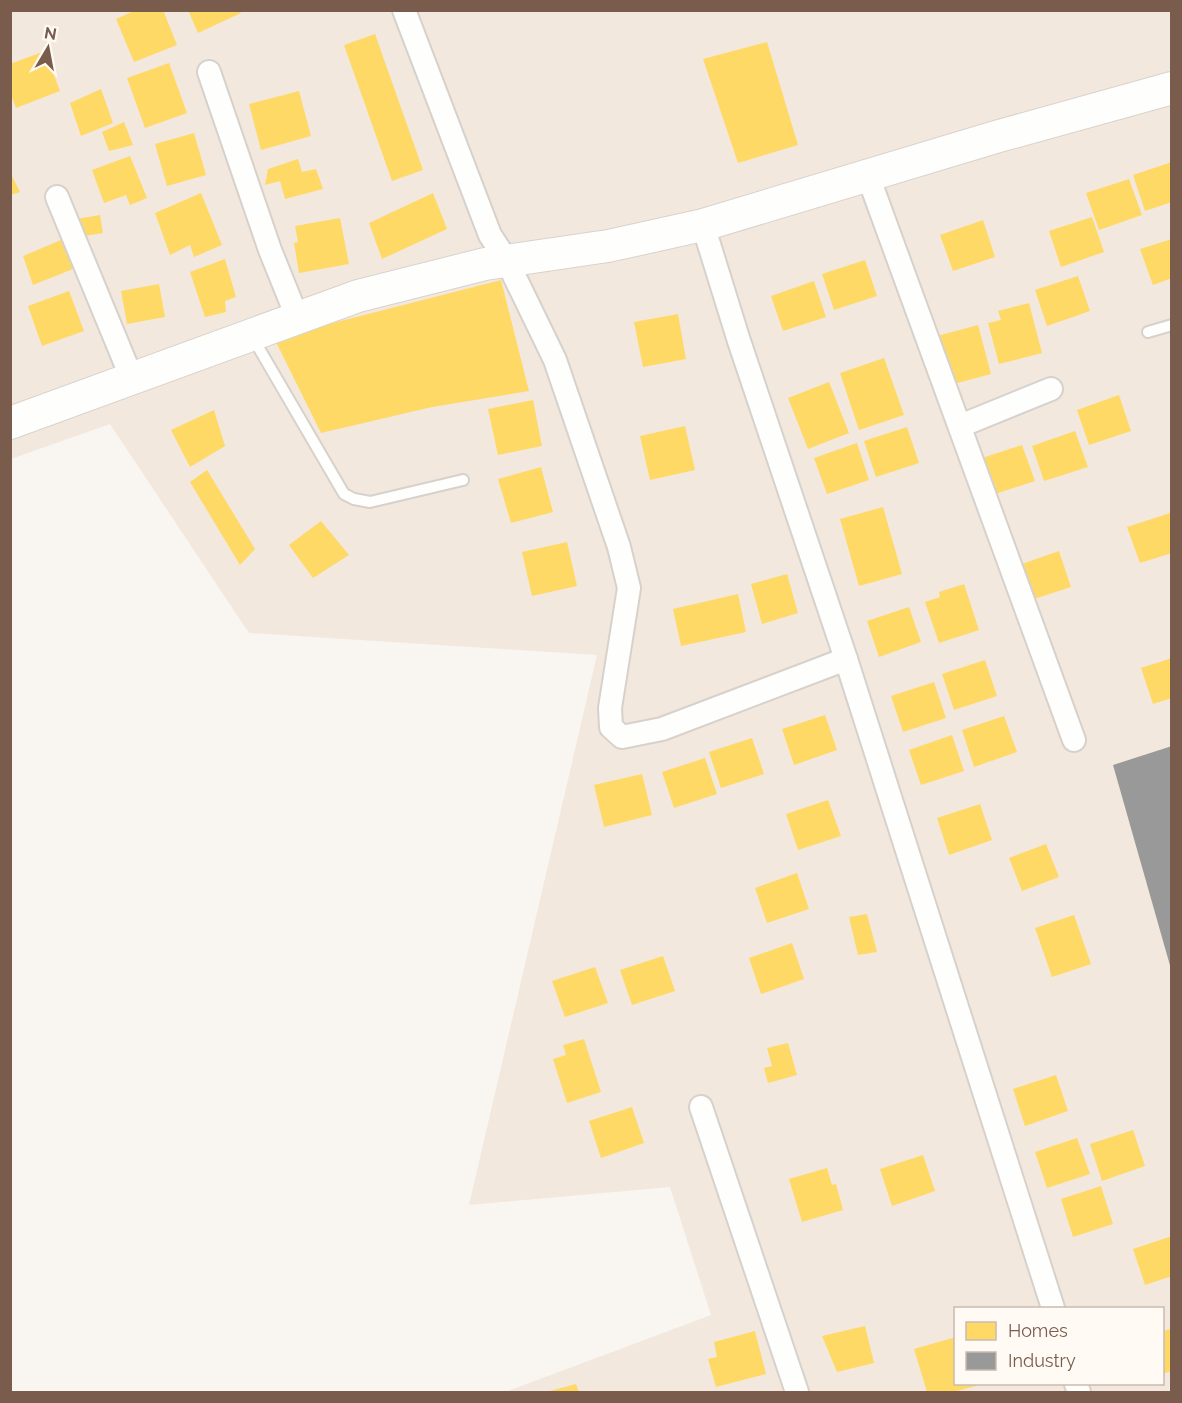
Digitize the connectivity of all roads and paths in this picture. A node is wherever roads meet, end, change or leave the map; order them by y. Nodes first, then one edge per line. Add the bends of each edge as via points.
1 (404, 10) edge
2 (209, 72) dead end
3 (1172, 88) edge
4 (868, 176) junction
5 (57, 197) dead end
6 (703, 225) junction
7 (507, 261) junction
8 (297, 317) junction
9 (1172, 325) edge
10 (1148, 332) dead end
11 (251, 335) junction
12 (132, 379) junction
13 (1052, 389) dead end
14 (10, 423) edge
15 (960, 426) junction
16 (464, 480) dead end
17 (846, 659) junction
18 (1074, 740) dead end
19 (701, 1107) dead end
20 (1053, 1307) edge
21 (797, 1392) edge

1 - 7 street via 490,235
2 - 8 street
3 - 4 street
4 - 6 street
4 - 15 street
5 - 12 street
6 - 7 street via 608,246
6 - 17 street
7 - 8 street via 378,290
7 - 17 street via 555,360 620,547 629,588 610,708 611,727 621,737 662,729
8 - 11 street
9 - 10 lane
11 - 12 street
11 - 16 lane via 344,494 370,502
12 - 14 street
13 - 15 street
15 - 18 street
17 - 20 street
19 - 21 street

